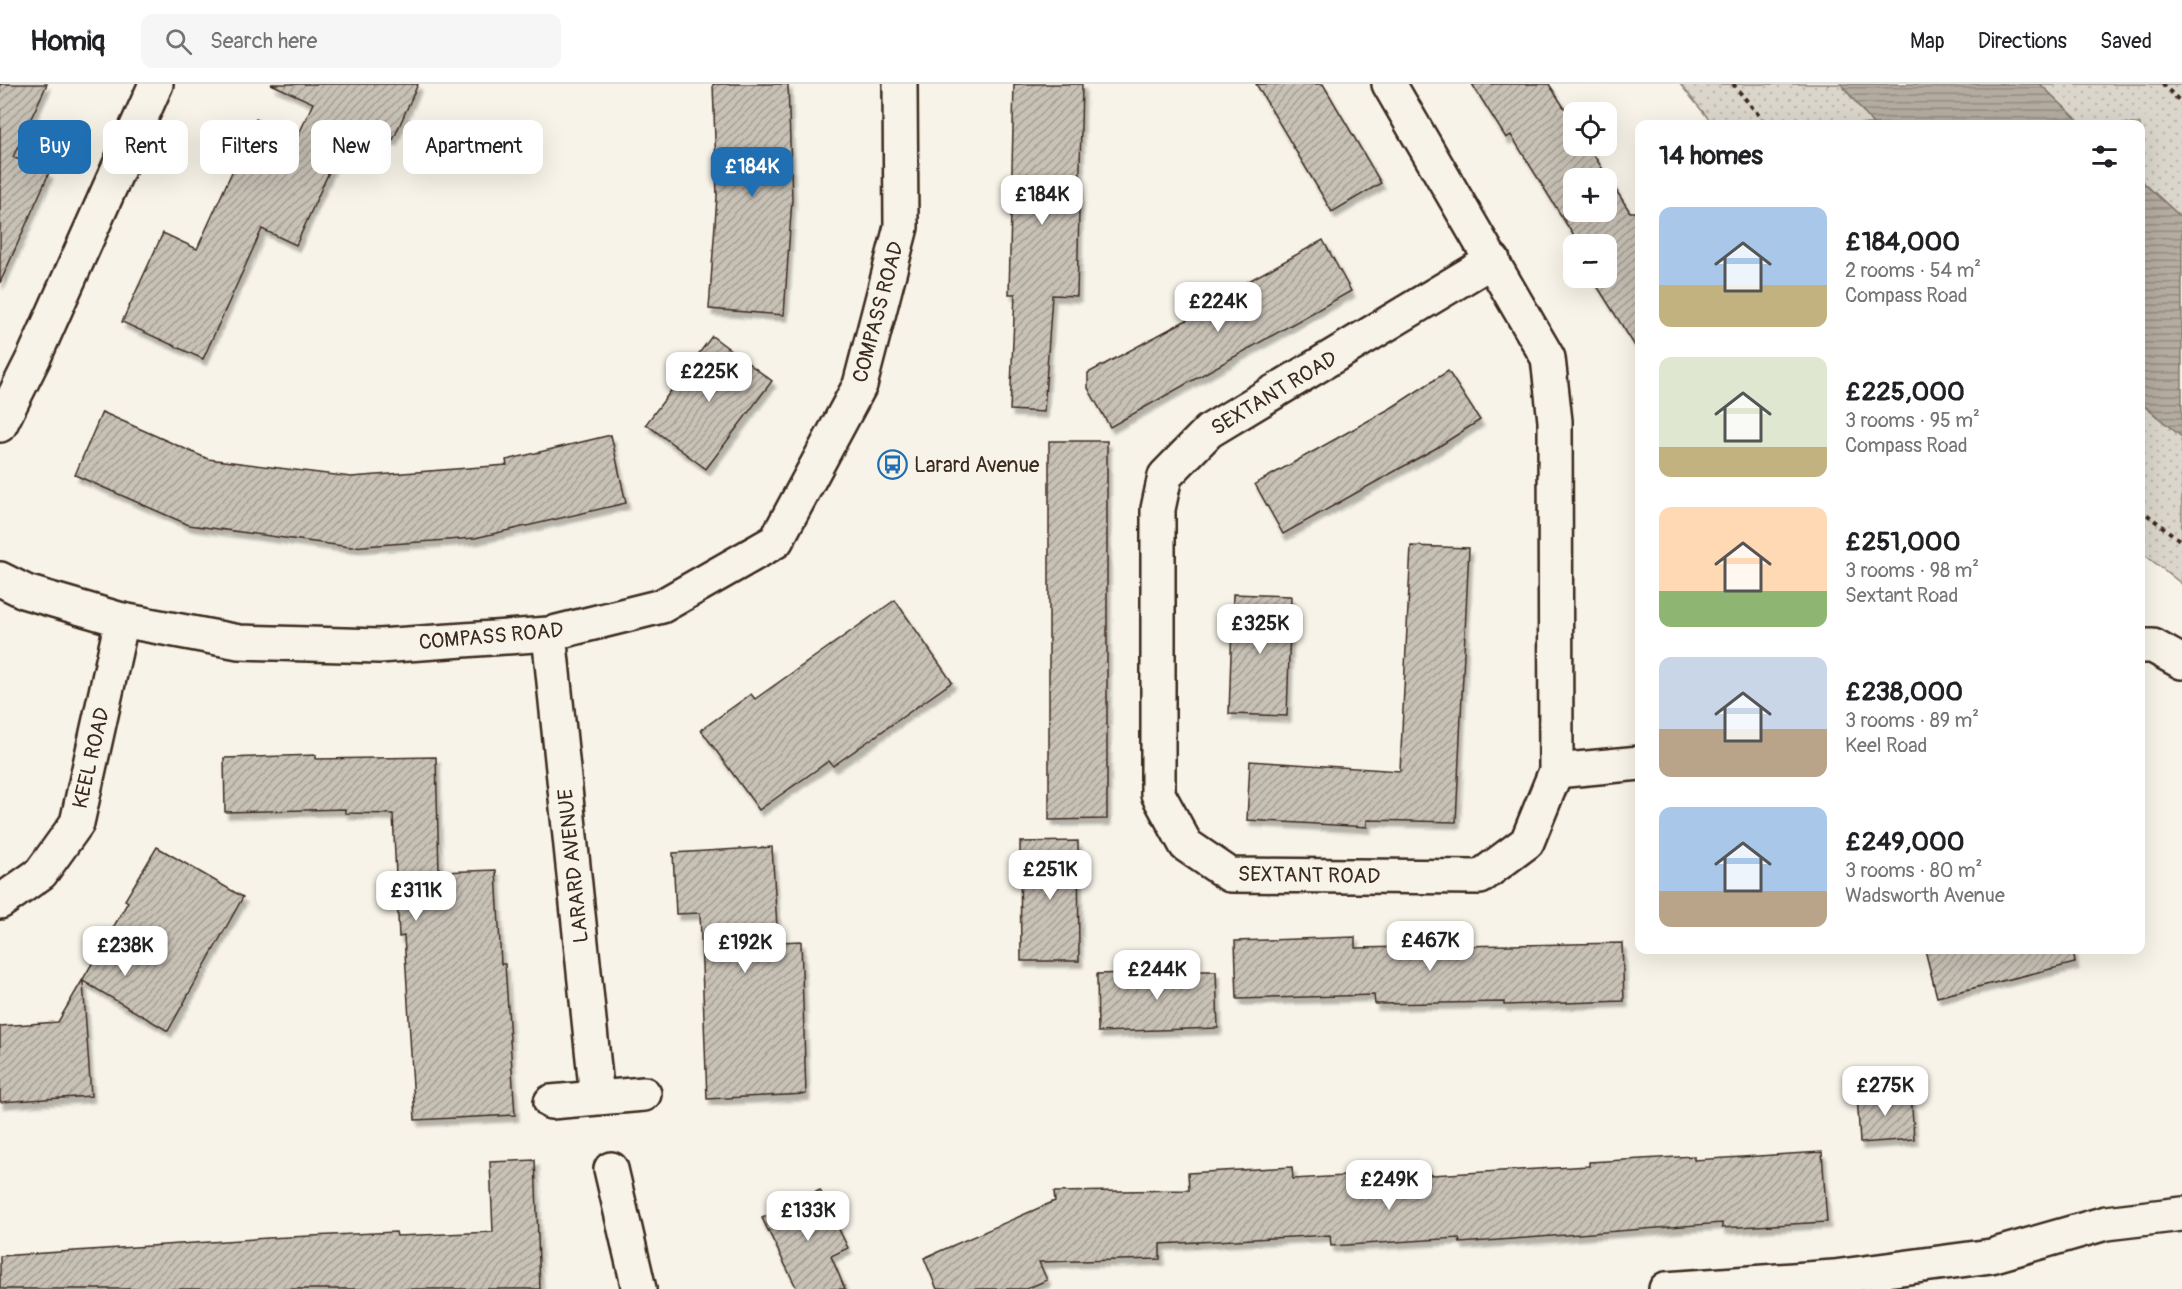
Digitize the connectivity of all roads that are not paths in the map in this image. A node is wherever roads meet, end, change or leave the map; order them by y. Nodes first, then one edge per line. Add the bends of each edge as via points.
1 (156, 84) edge
2 (900, 84) edge
3 (1389, 84) edge
4 (1493, 260) junction
5 (0, 425) edge
6 (0, 579) edge
7 (122, 620) junction
8 (549, 634) junction
9 (2145, 646) edge
10 (2182, 662) edge
11 (1635, 763) edge
12 (1556, 771) junction
13 (0, 902) edge
14 (644, 1094) dead end
15 (597, 1097) junction
16 (551, 1102) dead end
17 (611, 1169) dead end
18 (2182, 1214) edge
19 (1835, 1283) edge
20 (639, 1289) edge
21 (1666, 1289) edge

1 - 5 street
2 - 8 street, COMPASS ROAD via 901,226 860,385 776,541 663,606
3 - 4 street, SEXTANT ROAD
4 - 12 street, SEXTANT ROAD via 1548,358 1555,421
4 - 12 street, SEXTANT ROAD via 1209,430 1165,476 1158,509 1158,794 1186,845 1230,875 1480,877 1527,842
6 - 7 street, COMPASS ROAD via 26,592
7 - 8 street, COMPASS ROAD via 239,642 379,646
7 - 13 street, KEEL ROAD via 76,823 41,873
8 - 15 street, LARARD AVENUE
9 - 10 street via 2153,646
11 - 12 street
14 - 15 street
15 - 16 street
17 - 20 street
18 - 19 street via 2106,1223 1991,1256
19 - 21 street

